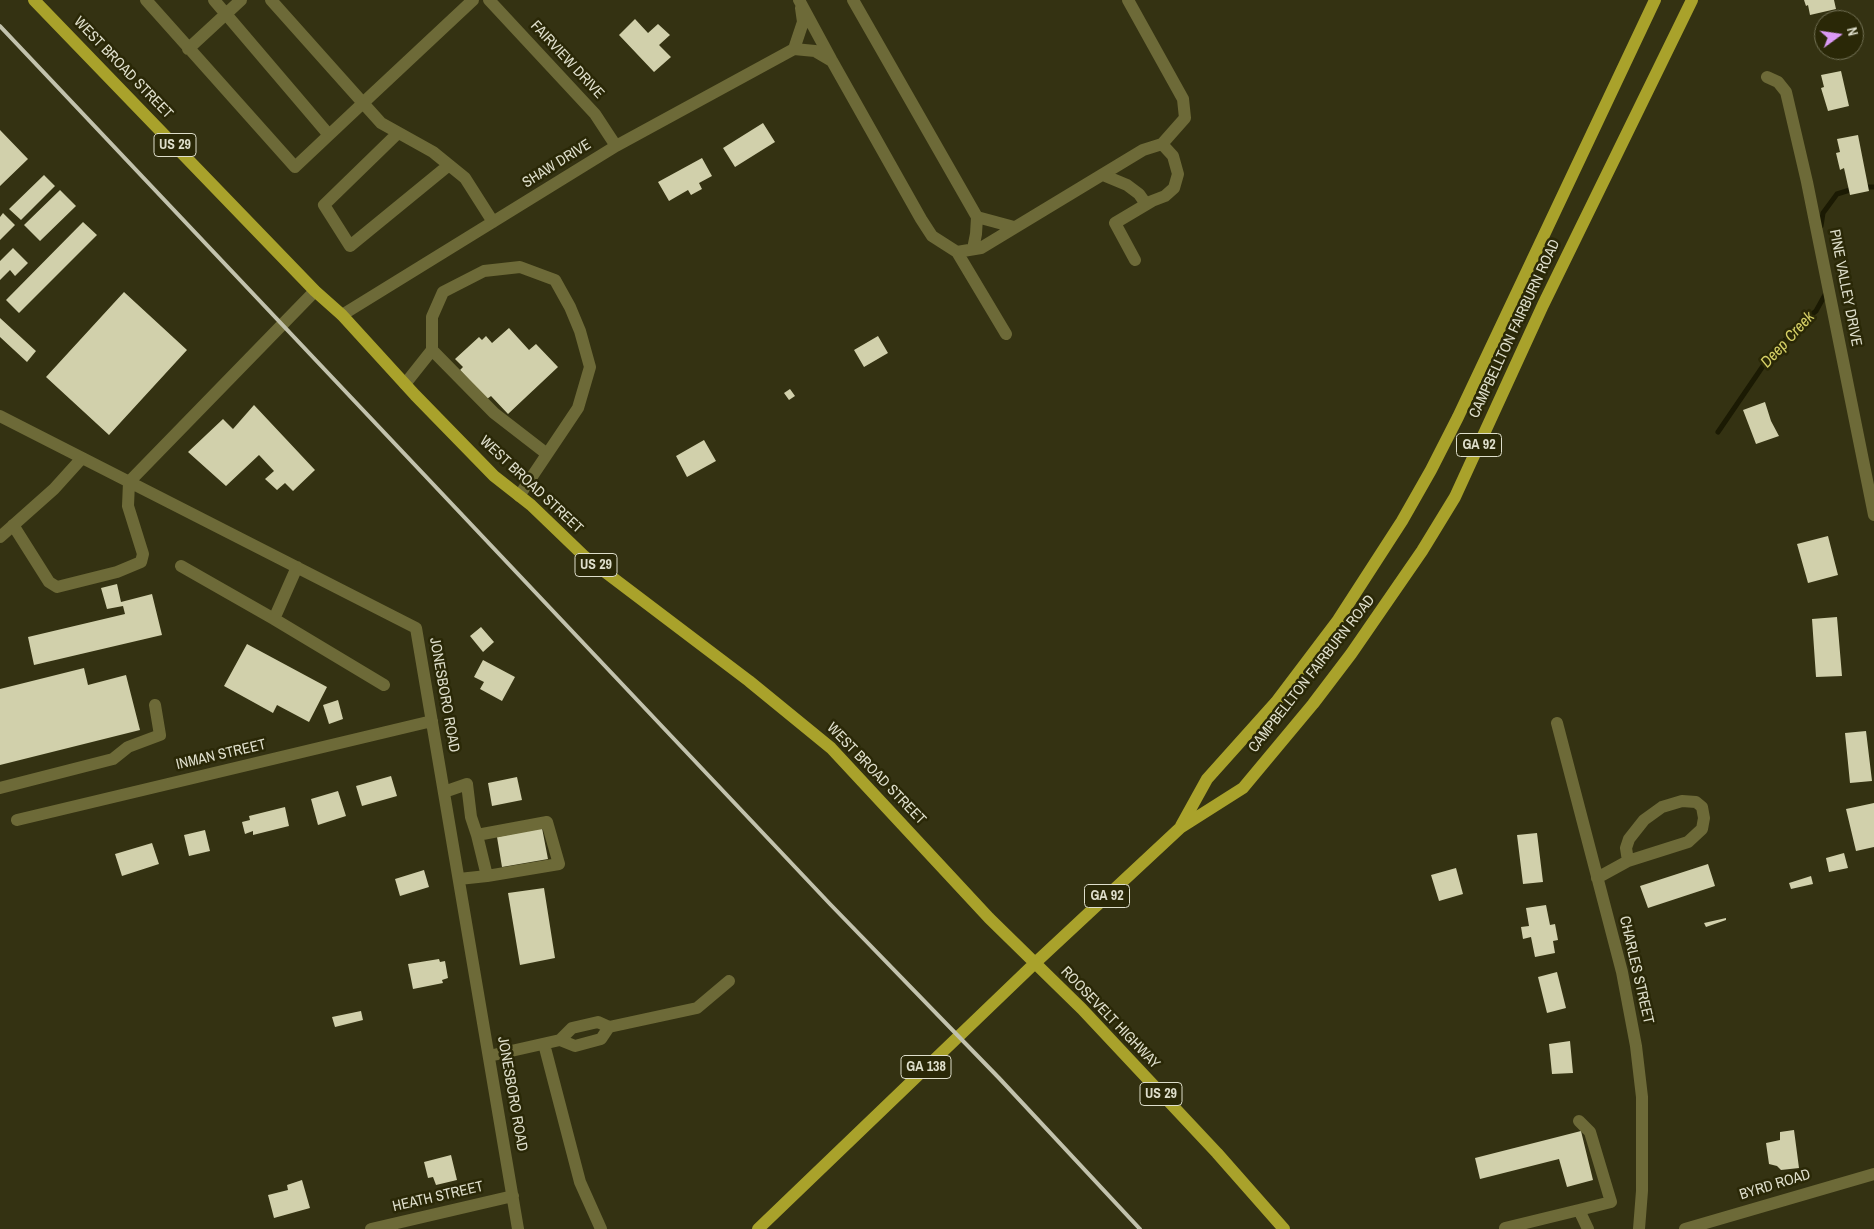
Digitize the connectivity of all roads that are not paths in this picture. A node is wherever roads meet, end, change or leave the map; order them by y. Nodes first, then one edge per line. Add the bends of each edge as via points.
1 (34, 0) edge
2 (146, 0) edge
3 (214, 0) edge
4 (241, 0) edge
5 (271, 0) edge
6 (473, 0) edge
7 (489, 0) edge
8 (853, 0) edge
9 (1128, 0) edge
10 (1655, 0) edge
11 (1692, 0) edge
12 (800, 2) edge
13 (226, 14) junction
14 (188, 49) junction
15 (794, 49) junction
16 (832, 61) junction
17 (1767, 77) dead end
18 (363, 103) junction
19 (398, 133) junction
20 (329, 135) junction
21 (1162, 144) junction
22 (616, 146) junction
23 (450, 166) junction
24 (1103, 175) junction
25 (1146, 204) junction
26 (976, 218) junction
27 (493, 222) junction
28 (1014, 227) junction
29 (973, 249) junction
30 (957, 252) junction
31 (1135, 260) dead end
32 (315, 291) junction
33 (342, 315) junction
34 (1006, 334) dead end
35 (432, 350) junction
36 (405, 384) junction
37 (0, 416) edge
38 (547, 454) junction
39 (82, 458) junction
40 (129, 482) junction
41 (519, 496) junction
42 (1874, 515) edge
43 (13, 525) junction
44 (0, 537) edge
45 (181, 566) dead end
46 (297, 567) junction
47 (274, 618) junction
48 (384, 685) dead end
49 (155, 706) dead end
50 (432, 721) junction
51 (1557, 723) dead end
52 (0, 788) edge
53 (444, 792) junction
54 (17, 820) dead end
55 (1180, 828) junction
56 (477, 835) junction
57 (1628, 861) junction
58 (486, 876) junction
59 (1597, 878) junction
60 (459, 879) junction
61 (1034, 964) junction
62 (729, 981) dead end
63 (609, 1027) junction
64 (560, 1040) junction
65 (544, 1044) junction
66 (489, 1056) junction
67 (1579, 1121) dead end
68 (1874, 1174) edge
69 (513, 1196) junction
70 (1579, 1210) junction
71 (1505, 1228) edge
72 (371, 1229) edge
73 (518, 1229) edge
74 (600, 1229) edge
75 (758, 1229) edge
76 (1284, 1229) edge
77 (1588, 1229) edge
78 (1639, 1229) edge
79 (1686, 1229) edge

1 - 32 main road, WEST BROAD STREET / US 29
2 - 14 street
3 - 13 street
4 - 13 street
5 - 18 street
6 - 18 street
7 - 22 street, FAIRVIEW DRIVE via 595,114
8 - 26 street
9 - 21 street via 1183,99 1185,118
10 - 55 main road, CAMPBELLTON FAIRBURN ROAD / GA 92 via 1458,417 1402,521 1338,620 1276,702 1207,779
11 - 55 main road, CAMPBELLTON FAIRBURN ROAD / GA 92 via 1543,305 1455,497 1422,551 1346,662 1243,788
12 - 15 street via 803,22
12 - 16 street
13 - 14 street
13 - 20 street
14 - 20 street via 295,167
15 - 16 street via 815,51
15 - 22 street, SHAW DRIVE
16 - 30 street via 932,236
17 - 42 street, PINE VALLEY DRIVE via 1778,82 1786,92
18 - 19 street via 381,123
18 - 20 street
19 - 23 street via 433,152
19 - 23 street via 324,205 350,246
21 - 24 street via 1143,150
21 - 25 street via 1173,156 1178,174 1174,188
22 - 27 street, SHAW DRIVE
23 - 27 street via 465,178
24 - 25 street via 1127,185
24 - 28 street
25 - 31 street via 1115,223
26 - 28 street
26 - 29 street
27 - 33 street, SHAW DRIVE
28 - 29 street via 981,248
29 - 30 street
30 - 34 street
32 - 33 main road, WEST BROAD STREET / US 29
32 - 40 street
33 - 36 main road, WEST BROAD STREET / US 29
35 - 36 street
35 - 38 street via 494,413
35 - 38 street via 432,317 442,292 484,271 520,268 555,280 570,307 590,367 578,408
36 - 41 main road, WEST BROAD STREET / US 29 via 494,476
37 - 39 street, JONESBORO ROAD
38 - 41 street
39 - 40 street, JONESBORO ROAD
39 - 43 street
40 - 43 street via 128,506 143,554 141,562 117,572 57,587 49,582
40 - 46 street, JONESBORO ROAD
41 - 61 main road, WEST BROAD STREET / US 29 via 584,556 749,681 831,748
43 - 44 street
45 - 47 street
46 - 47 street
46 - 50 street, JONESBORO ROAD via 416,628
47 - 48 street
49 - 52 street via 160,735 128,747 112,759
50 - 53 street, JONESBORO ROAD
50 - 54 street, INMAN STREET
51 - 59 street, CHARLES STREET
53 - 56 street via 468,784 471,817
53 - 60 street, JONESBORO ROAD
55 - 61 main road, CAMPBELLTON FAIRBURN ROAD / GA 92
56 - 58 street
56 - 58 street via 548,822 558,864
57 - 57 street via 1688,842 1702,829 1702,807 1696,802 1682,801 1662,807 1644,820 1629,839 1626,848
57 - 59 street
58 - 60 street
59 - 78 street, CHARLES STREET via 1622,972 1636,1046 1642,1097
60 - 66 street, JONESBORO ROAD
61 - 75 main road, GA 138
61 - 76 main road, ROOSEVELT HIGHWAY / US 29 via 1082,1009
62 - 63 street via 697,1008
63 - 64 street via 598,1022 572,1028
63 - 64 street via 601,1039 575,1046
64 - 65 street
65 - 66 street
65 - 74 street via 580,1182
66 - 69 street, JONESBORO ROAD
67 - 70 street via 1590,1132 1611,1202
68 - 79 street, BYRD ROAD
69 - 72 street, HEATH STREET
69 - 73 street, JONESBORO ROAD
70 - 71 street
70 - 77 street

